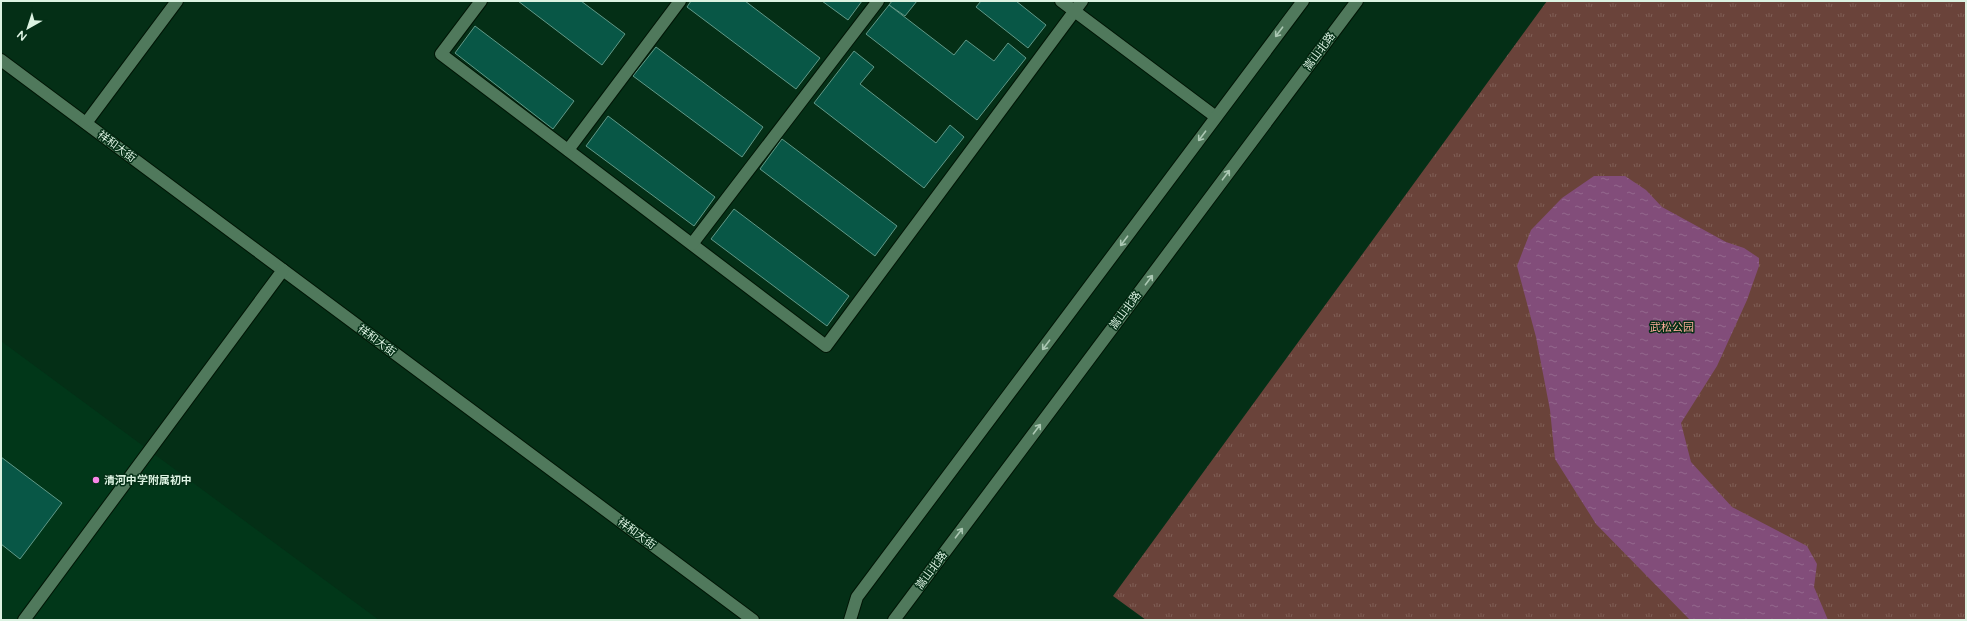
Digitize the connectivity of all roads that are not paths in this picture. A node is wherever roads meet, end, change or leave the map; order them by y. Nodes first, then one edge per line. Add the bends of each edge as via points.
1 (177, 1) edge
2 (481, 1) edge
3 (680, 1) edge
4 (878, 1) edge
5 (1060, 1) edge
6 (1082, 1) edge
7 (1303, 1) edge
8 (1357, 1) edge
9 (1075, 12) junction
10 (1, 60) edge
11 (1216, 117) junction
12 (86, 123) junction
13 (568, 150) junction
14 (692, 244) junction
15 (283, 270) junction
16 (24, 620) edge
17 (753, 620) edge
18 (850, 620) edge
19 (894, 620) edge

1 - 12 street
2 - 13 street via 441,54
3 - 13 street
4 - 14 street
5 - 9 street
6 - 9 street
7 -> 11 street
19 -> 8 street, 嵩山北路
9 - 11 street
9 - 14 street via 826,346
10 - 12 street, 祥和大街
11 -> 18 street via 857,597
12 - 15 street, 祥和大街
13 - 14 street
15 - 16 street
15 - 17 street, 祥和大街

